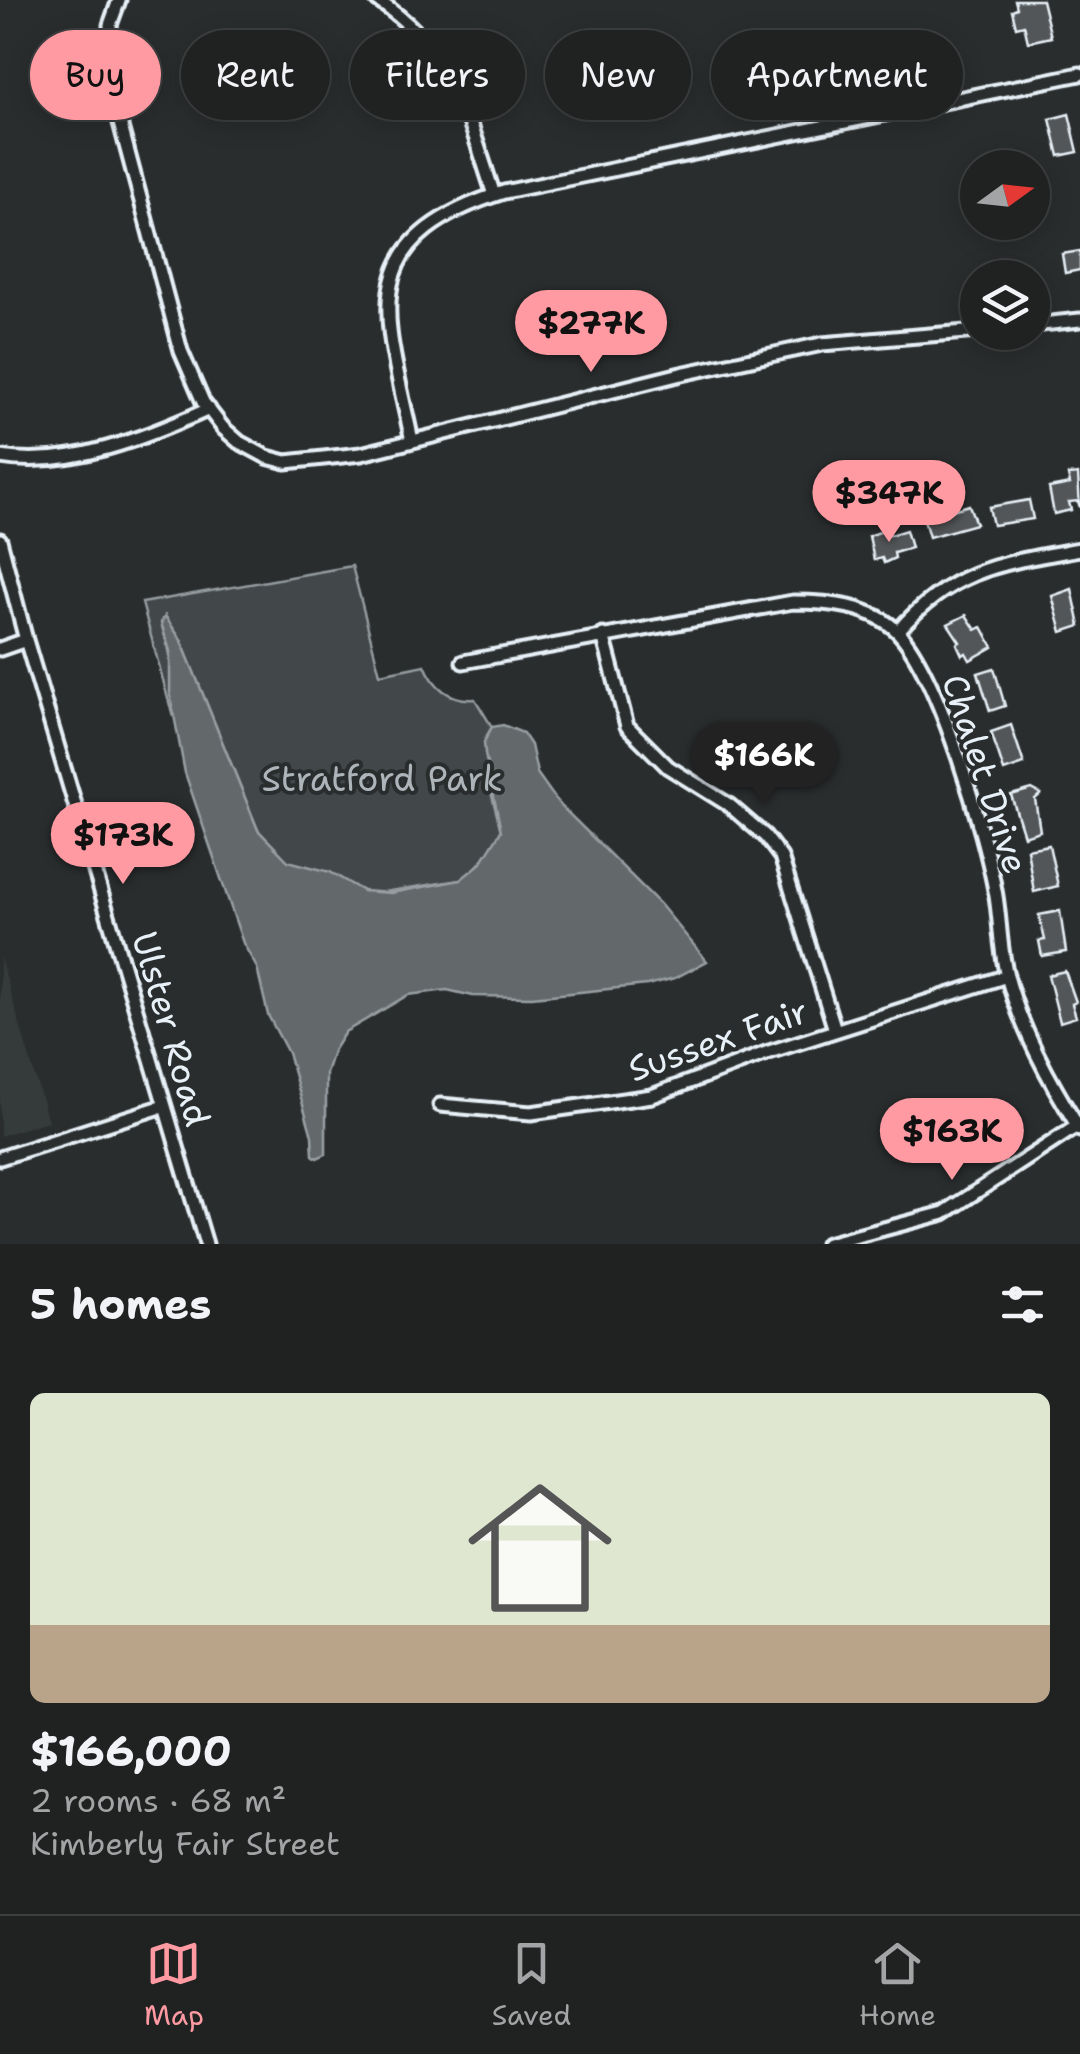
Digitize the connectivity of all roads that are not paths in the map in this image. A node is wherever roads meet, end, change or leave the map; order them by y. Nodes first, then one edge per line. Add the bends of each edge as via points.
1 (119, 0) edge
2 (377, 0) edge
3 (1080, 74) edge
4 (494, 195) junction
5 (1080, 320) edge
6 (1050, 323) edge
7 (960, 332) edge
8 (208, 409) junction
9 (412, 441) junction
10 (1, 462) edge
11 (0, 540) edge
12 (1080, 548) edge
13 (898, 631) junction
14 (602, 635) junction
15 (26, 640) junction
16 (0, 648) edge
17 (464, 662) dead end
18 (1007, 976) junction
19 (835, 1030) junction
20 (164, 1106) junction
21 (440, 1106) dead end
22 (1079, 1128) edge
23 (0, 1158) edge
24 (206, 1244) edge
25 (827, 1244) edge

1 - 8 street via 110,25 112,89 181,351
2 - 4 street via 456,82
3 - 4 street
4 - 9 street via 432,226 392,270 386,310
5 - 6 street
7 - 9 street via 777,352
8 - 9 street via 239,442 286,462
8 - 10 street via 104,447
11 - 15 street, Ulster Road
12 - 13 street via 980,569 915,611
13 - 14 street via 834,602 806,602
13 - 18 street, Chalet Drive via 930,684 969,797 996,894
14 - 17 street
14 - 19 street via 627,726 668,767 730,805 782,856
15 - 16 street
15 - 20 street, Ulster Road
18 - 19 street, Sussex Fair
18 - 22 street, Chalet Drive via 1043,1066
19 - 21 street, Sussex Fair via 652,1096 531,1113
20 - 23 street
20 - 24 street, Ulster Road
22 - 25 street via 944,1213

